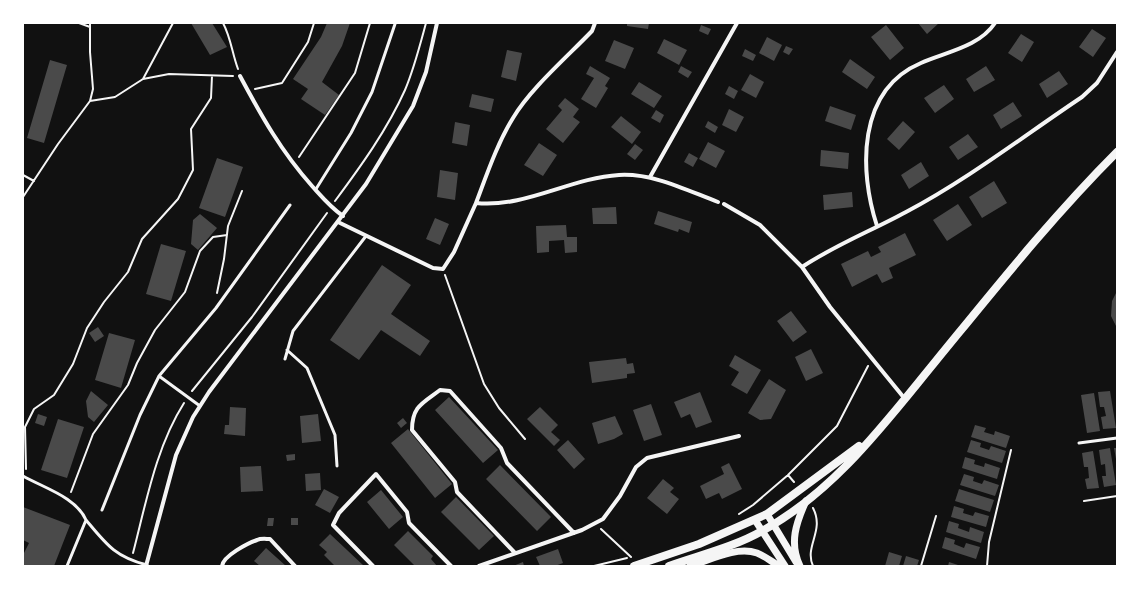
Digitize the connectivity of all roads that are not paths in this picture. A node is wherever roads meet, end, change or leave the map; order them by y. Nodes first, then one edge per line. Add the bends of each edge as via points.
1 (437, 23) edge
2 (595, 23) edge
3 (737, 23) edge
4 (995, 23) edge
5 (395, 24) dead end
6 (1117, 52) edge
7 (240, 76) road end
8 (1117, 152) edge
9 (650, 177) junction
10 (316, 189) junction
11 (718, 202) dead end
12 (476, 203) junction
13 (724, 204) dead end
14 (290, 205) dead end
15 (343, 216) junction
16 (338, 222) junction
17 (877, 226) junction
18 (366, 236) junction
19 (802, 267) junction
20 (287, 350) junction
21 (285, 359) dead end
22 (160, 376) junction
23 (905, 398) junction
24 (200, 406) junction
25 (739, 436) dead end
26 (871, 437) junction
27 (1117, 438) edge
28 (1079, 443) dead end
29 (337, 466) dead end
30 (24, 477) edge
31 (806, 501) junction
32 (102, 510) dead end
33 (767, 514) junction
34 (86, 520) junction
35 (755, 520) junction
36 (772, 525) junction
37 (762, 531) junction
38 (574, 533) junction
39 (516, 553) junction
40 (67, 566) edge
41 (146, 566) edge
42 (222, 566) edge
43 (294, 566) edge
44 (373, 566) edge
45 (451, 566) edge
46 (479, 566) edge
47 (634, 566) edge
48 (669, 566) edge
49 (690, 566) edge
50 (779, 566) edge
51 (785, 566) edge
52 (799, 566) edge

1 - 15 street via 426,72 414,106
2 - 12 street via 592,32 513,117 500,142
3 - 9 street
4 - 17 street via 981,38 970,44 919,63 900,76 881,98 870,124 865,154 867,188
5 - 10 lane via 372,92 351,133
6 - 17 street via 1097,82 1082,97 958,181 907,212
7 - 10 street via 273,135 294,165
8 - 23 main road via 1050,223
9 - 11 street
9 - 12 street via 607,176 563,186 510,203
10 - 15 street via 331,208
12 - 18 street via 454,252 443,269 433,268
13 - 19 street via 760,225
14 - 22 lane via 216,308
15 - 16 street
16 - 18 street
16 - 24 street
17 - 19 street via 825,251
18 - 20 lane via 293,331
19 - 23 street via 871,359
20 - 21 lane
20 - 29 lane via 307,368 335,435
22 - 24 lane
22 - 32 lane via 140,415
23 - 26 main road
24 - 41 street via 176,455
25 - 38 street via 647,458 636,466 610,512 595,524
26 - 31 main road via 849,464
26 - 33 main road
27 - 28 lane
30 - 34 lane via 72,500
31 - 36 main road
31 - 52 street via 794,537
33 - 35 main road
33 - 36 street
34 - 40 lane
34 - 41 lane via 108,547 131,561
35 - 37 street
35 - 47 main road via 699,544
36 - 37 main road
36 - 52 street
37 - 48 main road via 744,540
37 - 51 street
38 - 39 street
38 - 39 street via 507,463 501,448 450,391 440,390 420,403 412,418 412,430 455,482 457,492
39 - 46 street
42 - 43 street via 227,556 258,539 270,540
44 - 45 street via 333,525 339,513 376,474 407,512 409,523
49 - 50 street via 746,551 757,553

